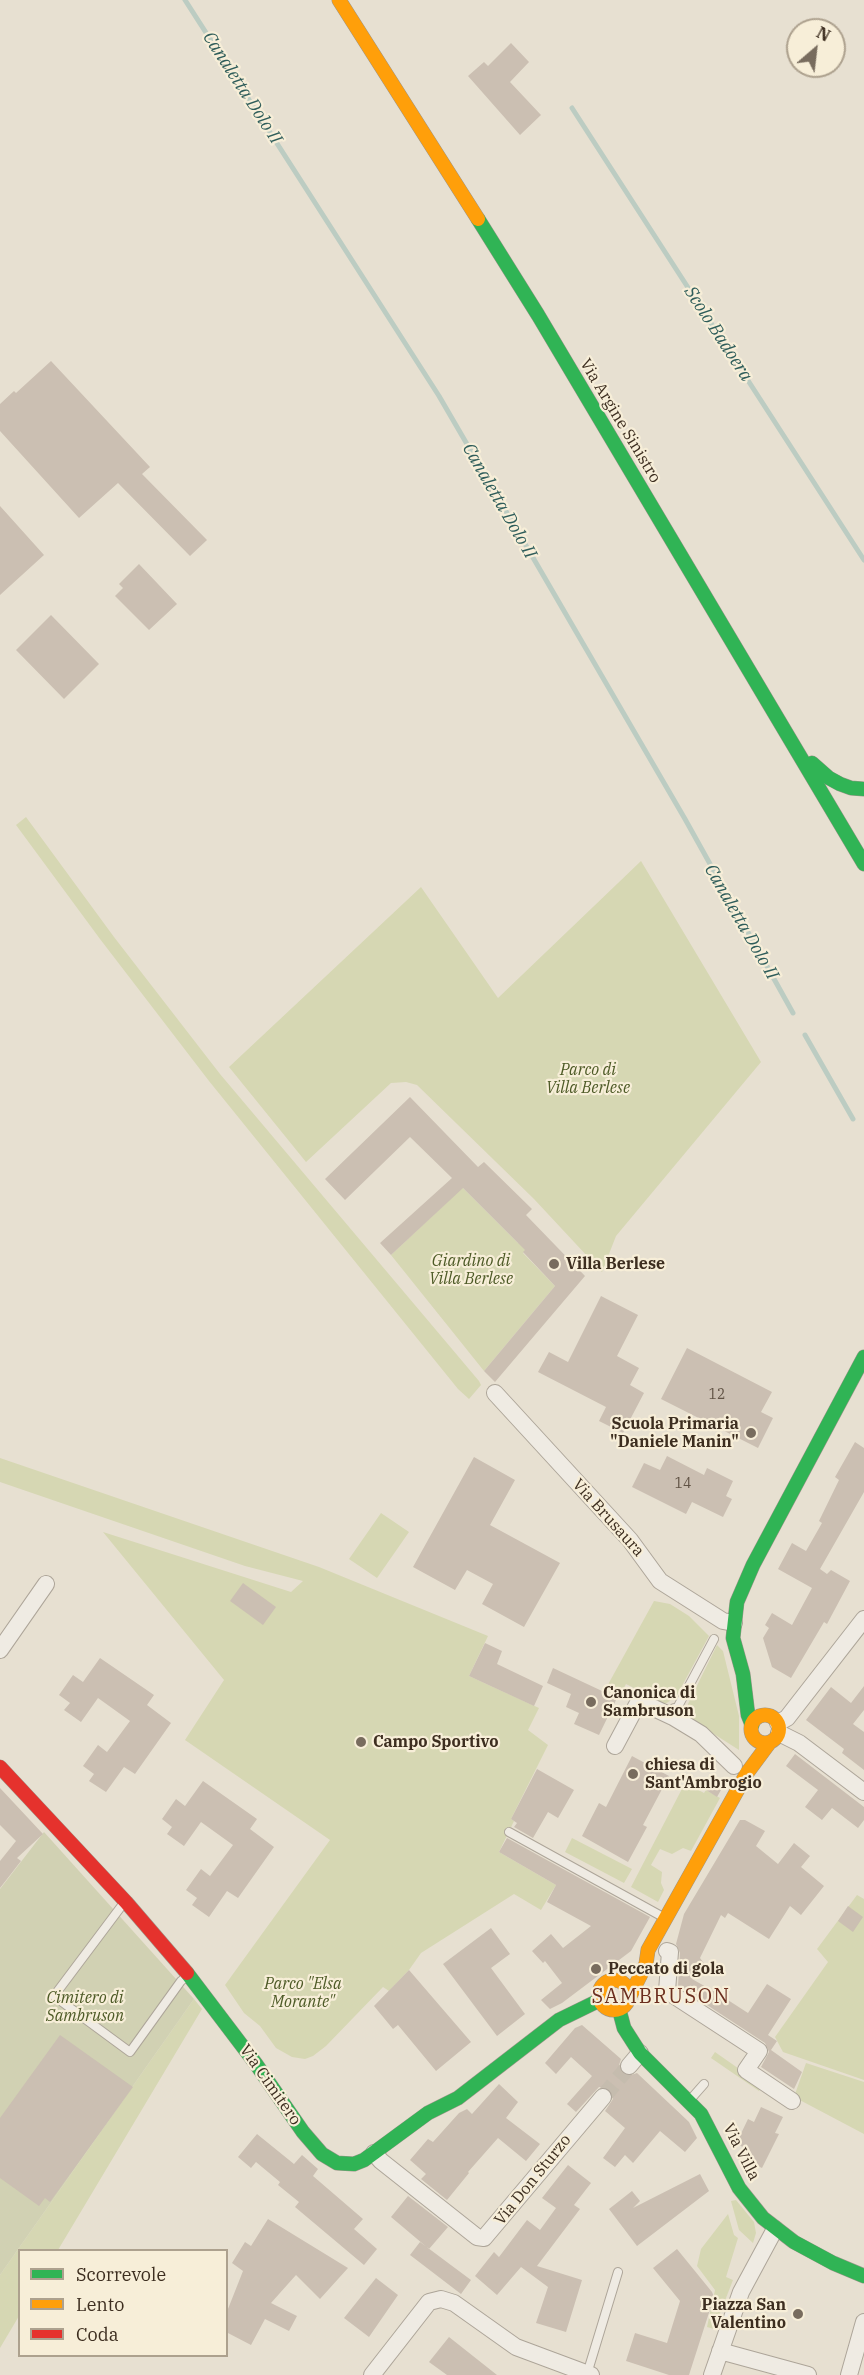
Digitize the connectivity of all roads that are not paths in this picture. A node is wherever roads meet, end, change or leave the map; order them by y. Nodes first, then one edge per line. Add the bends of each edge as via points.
1 (339, 0) edge
2 (797, 749) junction
3 (864, 789) edge
4 (864, 864) edge
5 (863, 1361) edge
6 (495, 1394) dead end
7 (46, 1584) dead end
8 (864, 1618) edge
9 (734, 1623) junction
10 (714, 1639) dead end
11 (0, 1650) edge
12 (743, 1674) junction
13 (674, 1714) junction
14 (752, 1729) junction
15 (775, 1729) junction
16 (615, 1746) dead end
17 (0, 1767) edge
18 (741, 1769) junction
19 (864, 1792) edge
20 (509, 1832) dead end
21 (126, 1902) junction
22 (666, 1918) junction
23 (648, 1950) junction
24 (667, 1951) dead end
25 (189, 1976) junction
26 (608, 1982) junction
27 (629, 1998) junction
28 (600, 2000) junction
29 (619, 2009) junction
30 (704, 2084) dead end
31 (603, 2097) tunnel mouth
32 (792, 2101) dead end
33 (689, 2102) junction
34 (374, 2153) junction
35 (775, 2229) junction
36 (618, 2272) dead end
37 (864, 2276) edge
38 (864, 2322) edge
39 (720, 2352) junction
40 (372, 2375) edge
41 (588, 2375) edge
42 (712, 2375) edge
43 (808, 2375) edge
44 (849, 2375) edge

1 - 2 street, Via Argine Sinistro via 538,315
2 - 3 street via 829,778
2 - 4 street, Via Argine Sinistro via 853,835
5 - 9 street via 753,1565 740,1594
6 - 9 street, Via Brusaura via 630,1540 660,1581 723,1621
7 - 11 street
8 - 15 street
9 - 12 street via 735,1649
10 - 13 lane
12 - 14 street
12 - 15 street
13 - 16 street via 639,1701
13 - 18 street
14 - 15 street via 758,1741
14 - 15 street via 761,1716
14 - 18 street
15 - 18 street
15 - 19 street
17 - 21 street, Via Cimitero
18 - 22 street
20 - 22 lane
21 - 25 street, Via Cimitero
21 - 25 lane via 54,1996 130,2052 181,1981
22 - 23 street
23 - 26 street
23 - 27 street via 646,1964
24 - 32 street via 668,1991 759,2051 746,2070
25 - 34 street, Via Cimitero via 322,2154 345,2165
26 - 27 street via 622,1983
26 - 28 street via 599,1993
27 - 29 street
28 - 29 street via 606,2008
28 - 34 street, Via Cimitero via 559,2020 458,2098 428,2113
29 - 33 street, Via Villa via 635,2060
30 - 33 lane
31 - 34 street, Via Don Sturzo via 484,2238 477,2237
33 - 35 street, Via Villa via 708,2123 739,2188
35 - 37 street, Via Villa
35 - 39 street via 747,2279
36 - 41 lane
38 - 44 street
39 - 42 street
39 - 43 street
40 - 41 street via 429,2302 441,2299 454,2303 516,2347

